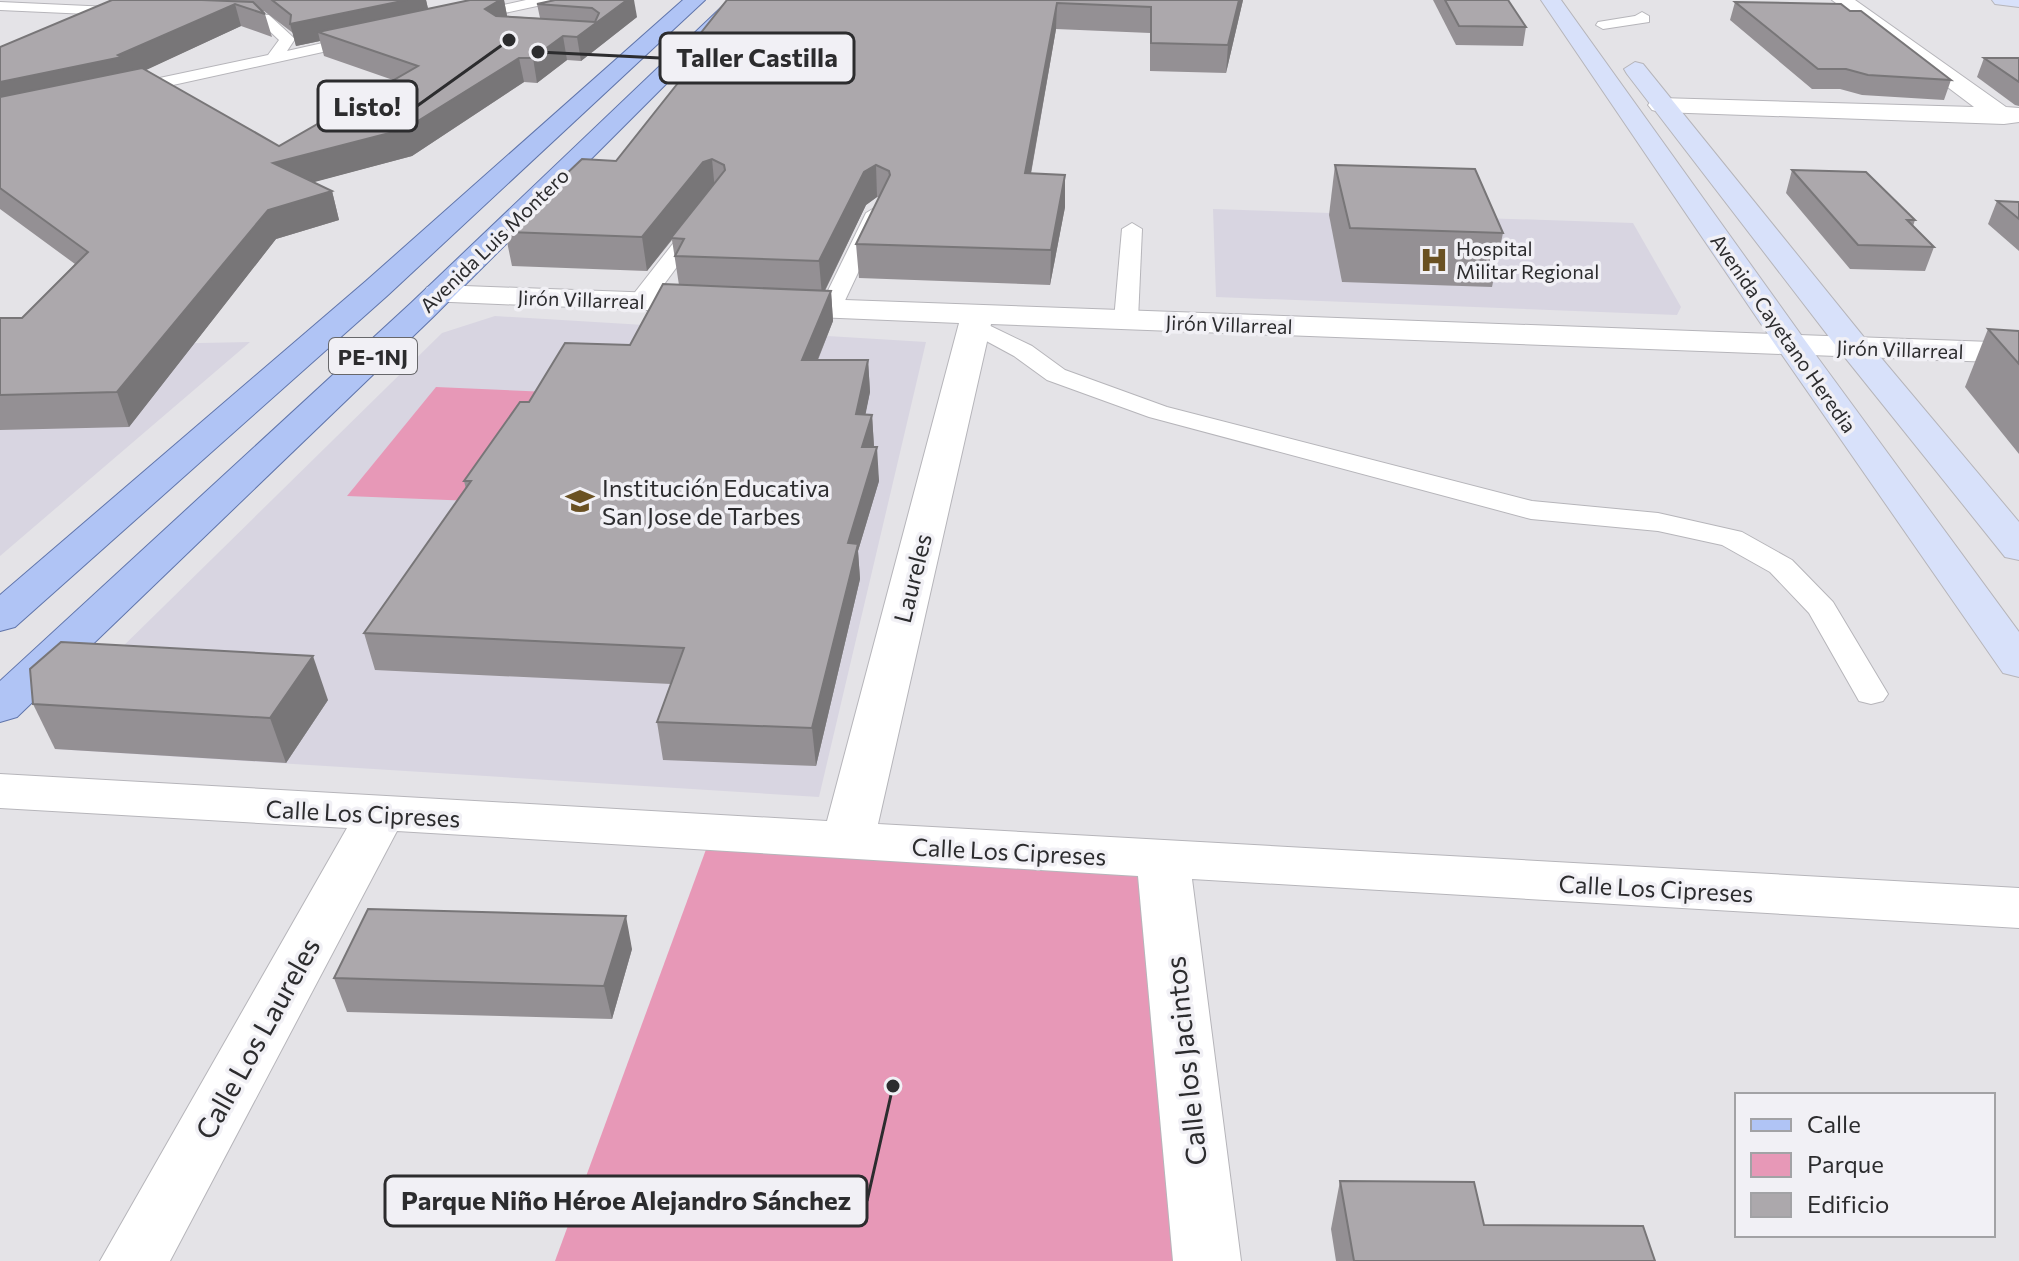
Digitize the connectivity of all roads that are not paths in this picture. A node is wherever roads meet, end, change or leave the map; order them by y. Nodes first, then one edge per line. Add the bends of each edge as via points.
1 (546, 0) edge
2 (695, 0) edge
3 (740, 0) edge
4 (1551, 0) edge
5 (1584, 0) edge
6 (1842, 0) edge
7 (2002, 0) edge
8 (2019, 1) edge
9 (0, 6) edge
10 (557, 14) edge
11 (203, 15) edge
12 (1642, 16) dead end
13 (440, 23) edge
14 (516, 23) edge
15 (1603, 25) junction
16 (85, 30) edge
17 (663, 30) junction
18 (708, 31) junction
19 (379, 36) edge
20 (273, 59) junction
21 (106, 95) edge
22 (1660, 105) junction
23 (2013, 119) edge
24 (716, 200) edge
25 (879, 206) edge
26 (1132, 229) dead end
27 (438, 294) junction
28 (640, 301) junction
29 (830, 309) junction
30 (976, 320) junction
31 (1126, 320) junction
32 (1792, 346) junction
33 (1855, 348) junction
34 (2019, 353) edge
35 (2019, 548) edge
36 (0, 618) edge
37 (2019, 663) edge
38 (1871, 694) dead end
39 (0, 707) edge
40 (0, 791) edge
41 (380, 815) junction
42 (848, 842) junction
43 (1163, 860) junction
44 (2019, 908) edge
45 (134, 1261) edge
46 (1207, 1261) edge

1 - 13 lane
2 - 17 main road, Avenida Luis Montero / PE-1NJ
3 - 18 main road, Avenida Luis Montero / PE-1NJ
4 - 32 main road, Avenida Cayetano Heredia
5 - 15 main road, Avenida Cayetano Heredia
6 - 23 street
7 - 8 main road
9 - 16 lane via 137,10
10 - 14 lane
11 - 20 lane via 264,18 287,39
12 - 15 lane
15 - 22 main road, Avenida Cayetano Heredia
17 - 18 main road
17 - 36 main road, Avenida Luis Montero / PE-1NJ
18 - 27 main road, Avenida Luis Montero / PE-1NJ via 676,74
19 - 20 lane
20 - 21 lane
22 - 23 street
22 - 33 main road, Avenida Cayetano Heredia
24 - 28 lane
25 - 29 lane
26 - 31 lane
27 - 28 street, Jirón Villarreal
27 - 39 main road, Avenida Luis Montero / PE-1NJ
28 - 29 street, Jirón Villarreal
29 - 30 street, Jirón Villarreal
30 - 31 street, Jirón Villarreal
30 - 38 lane via 1056,375 1158,412 1531,510 1658,522 1732,538 1781,566 1822,609
30 - 42 street, Laureles
31 - 32 street, Jirón Villarreal
32 - 33 street, Jirón Villarreal
32 - 37 main road, Avenida Cayetano Heredia
33 - 34 street, Jirón Villarreal
33 - 35 main road, Avenida Cayetano Heredia
40 - 41 street, Calle Los Cipreses
41 - 42 street, Calle Los Cipreses
41 - 45 street, Calle Los Laureles
42 - 43 street, Calle Los Cipreses
43 - 44 street, Calle Los Cipreses
43 - 46 street, Calle los Jacintos

